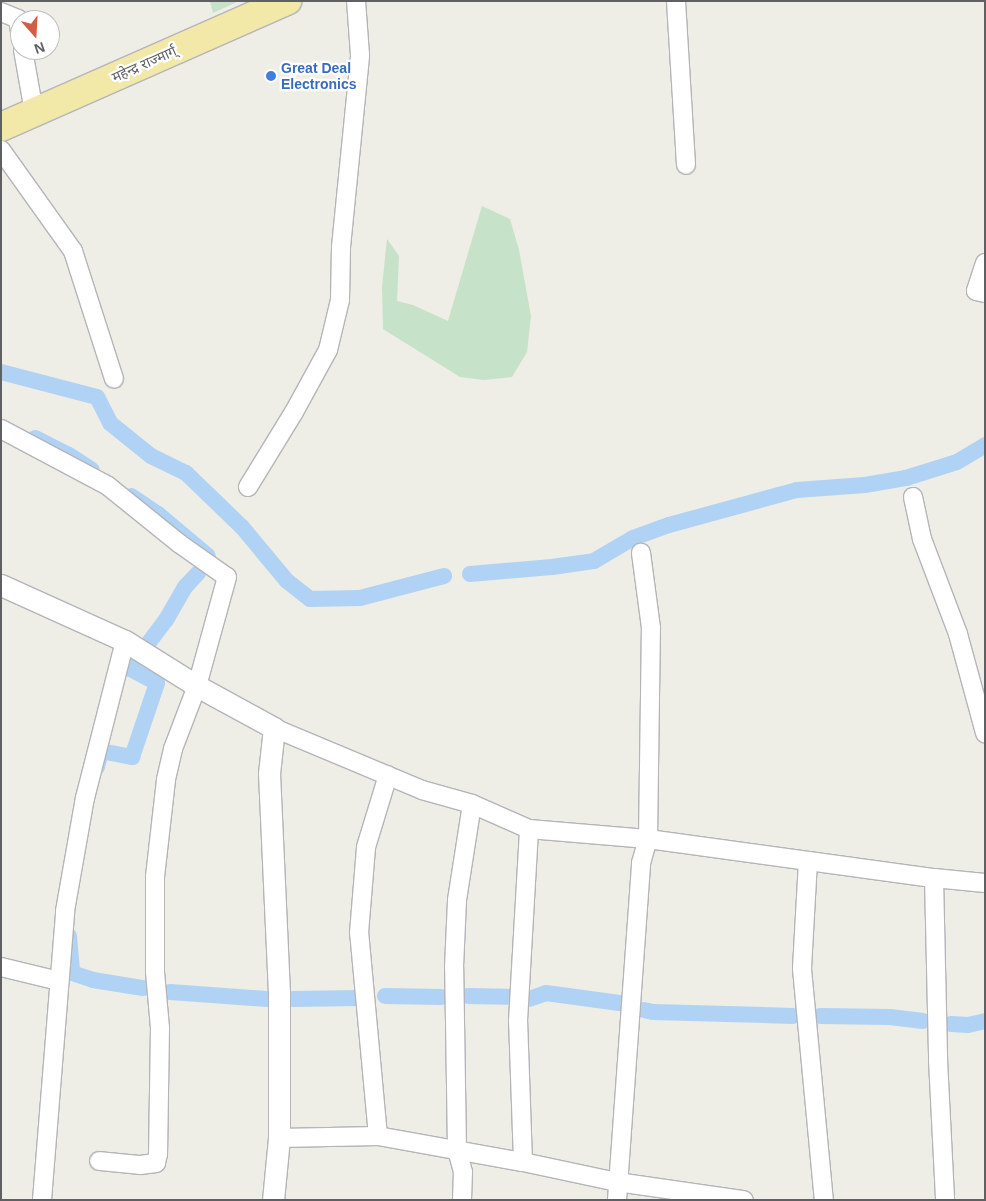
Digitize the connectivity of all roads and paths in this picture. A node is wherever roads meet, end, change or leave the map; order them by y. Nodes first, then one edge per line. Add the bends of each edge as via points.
1 (287, 1) edge
2 (356, 1) edge
3 (676, 1) edge
4 (25, 60) edge
5 (34, 112) junction
6 (1, 126) edge
7 (1, 150) edge
8 (686, 166) dead end
9 (985, 262) edge
10 (985, 293) edge
11 (114, 379) dead end
12 (1, 429) edge
13 (248, 487) dead end
14 (913, 497) dead end
15 (641, 553) dead end
16 (1, 585) edge
17 (125, 641) junction
18 (197, 686) junction
19 (274, 728) junction
20 (985, 733) edge
21 (388, 775) junction
22 (472, 804) junction
23 (529, 829) junction
24 (648, 838) junction
25 (808, 861) junction
26 (934, 878) junction
27 (985, 883) edge
28 (1, 967) edge
29 (60, 981) junction
30 (378, 1136) junction
31 (279, 1138) junction
32 (457, 1149) junction
33 (98, 1161) dead end
34 (523, 1162) junction
35 (617, 1182) junction
36 (42, 1200) edge
37 (273, 1200) edge
38 (462, 1200) edge
39 (617, 1200) edge
40 (744, 1200) edge
41 (824, 1200) edge
42 (945, 1200) edge

1 - 5 highway, महेन्द्र राज्मार्ग्
2 - 13 street via 360,55 341,247 340,300 328,350
3 - 8 street
4 - 5 street
5 - 6 highway, महेन्द्र राज्मार्ग्
7 - 11 street via 72,251
9 - 10 street via 976,291
12 - 18 street via 108,486 227,577
14 - 20 street via 922,539 958,634
15 - 24 street via 651,628
16 - 17 street
17 - 18 street
17 - 29 street via 85,798 64,911
18 - 19 street
18 - 33 street via 173,748 155,877 155,972 160,1028 158,1154 156,1163 140,1165
19 - 21 street
19 - 31 street via 269,773 279,992
21 - 22 street via 422,790
21 - 30 street via 366,847 359,934
22 - 23 street
22 - 32 street via 457,900 454,967
23 - 24 street
23 - 34 street via 518,1021
24 - 25 street
24 - 35 street via 641,863
25 - 26 street
25 - 41 street via 802,969
26 - 27 street
26 - 42 street
28 - 29 street
29 - 36 street
30 - 31 street
30 - 32 street
31 - 37 street
32 - 34 street
32 - 38 street via 463,1172
34 - 35 street
35 - 39 street
35 - 40 street

